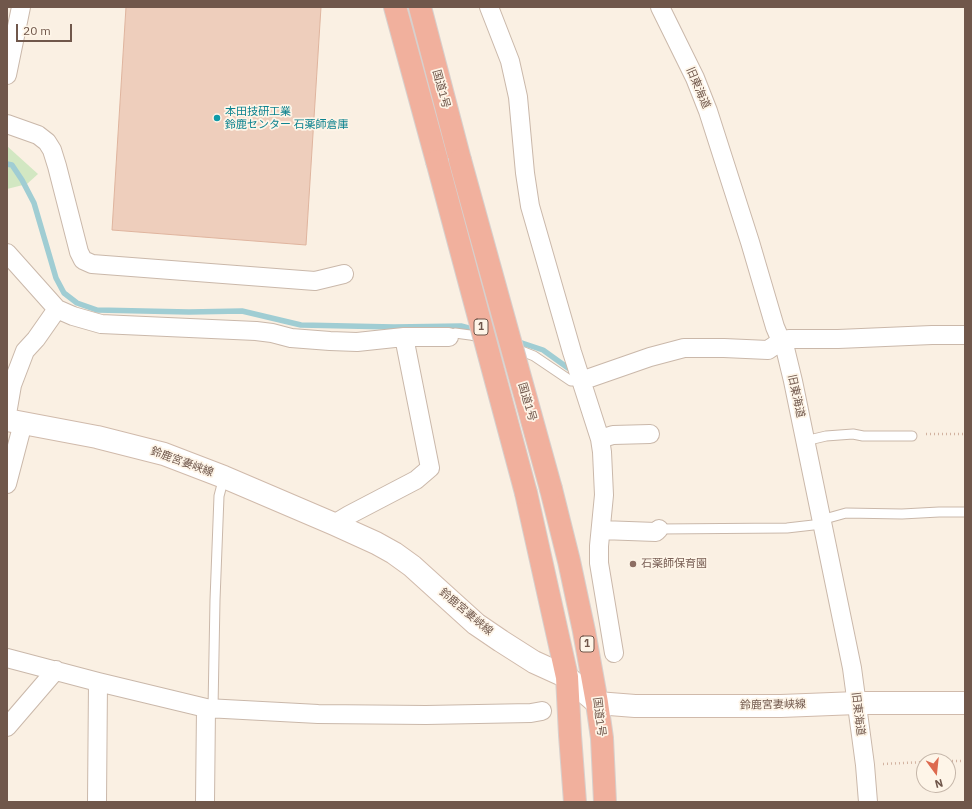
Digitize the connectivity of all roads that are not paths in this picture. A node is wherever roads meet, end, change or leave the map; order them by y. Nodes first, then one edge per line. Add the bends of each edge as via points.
1 (21, 7) edge
2 (395, 7) edge
3 (420, 7) edge
4 (489, 7) edge
5 (660, 7) edge
6 (7, 75) edge
7 (7, 124) edge
8 (7, 254) edge
9 (344, 274) dead end
10 (57, 309) junction
11 (965, 335) edge
12 (404, 337) junction
13 (449, 337) joint
14 (781, 340) junction
15 (581, 381) junction
16 (12, 419) edge
17 (650, 434) dead end
18 (912, 436) road end
19 (600, 439) junction
20 (805, 441) junction
21 (224, 477) junction
22 (7, 484) edge
23 (965, 512) edge
24 (822, 522) junction
25 (334, 524) junction
26 (659, 529) joint
27 (600, 530) junction
28 (614, 652) dead end
29 (7, 658) edge
30 (56, 670) junction
31 (567, 677) junction
32 (98, 682) junction
33 (598, 703) junction
34 (857, 703) junction
35 (965, 703) edge
36 (210, 708) junction
37 (542, 711) dead end
38 (7, 727) edge
39 (96, 802) edge
40 (205, 802) edge
41 (574, 802) edge
42 (605, 802) edge
43 (868, 802) edge

1 - 6 street
2 - 31 highway, 国道1号 / 1, bridge via 526,493
3 - 33 highway, 国道1号 / 1, bridge via 551,489 571,568
4 - 15 street via 510,61 518,97 530,206
5 - 14 street, 旧東海道 via 695,78 708,111
7 - 9 street via 38,135 52,150 83,260 92,264 315,281
8 - 10 street
10 - 12 street via 102,324 256,331 291,338 330,341 357,342
10 - 16 street via 25,351 12,385
11 - 14 street
12 - 13 street
12 - 25 street via 430,468 416,480
13 - 15 lane via 455,333 499,342 534,356 571,381
14 - 15 street via 768,350 684,348
14 - 20 street, 旧東海道 via 793,381
15 - 19 street
16 - 21 main road, 鈴鹿宮妻峡線 via 164,454
16 - 22 street
17 - 19 street via 613,435
18 - 20 lane via 853,434
19 - 27 street via 604,495
20 - 24 street, 旧東海道
21 - 25 main road, 鈴鹿宮妻峡線
21 - 36 lane via 219,496
23 - 24 lane via 846,512
24 - 26 lane via 787,528
24 - 34 street, 旧東海道
25 - 31 main road, 鈴鹿宮妻峡線 via 394,553 476,624 534,662
26 - 27 street via 656,532
27 - 28 street via 598,563
29 - 30 street
30 - 32 street
30 - 38 street
31 - 33 main road, 鈴鹿宮妻峡線
31 - 41 highway, 国道1号 / 1
32 - 36 street
32 - 39 street
33 - 34 main road, 鈴鹿宮妻峡線 via 635,706
33 - 42 highway, 国道1号 / 1
34 - 35 main road, 鈴鹿宮妻峡線
34 - 43 street, 旧東海道
36 - 37 street via 318,714 426,715
36 - 40 street

